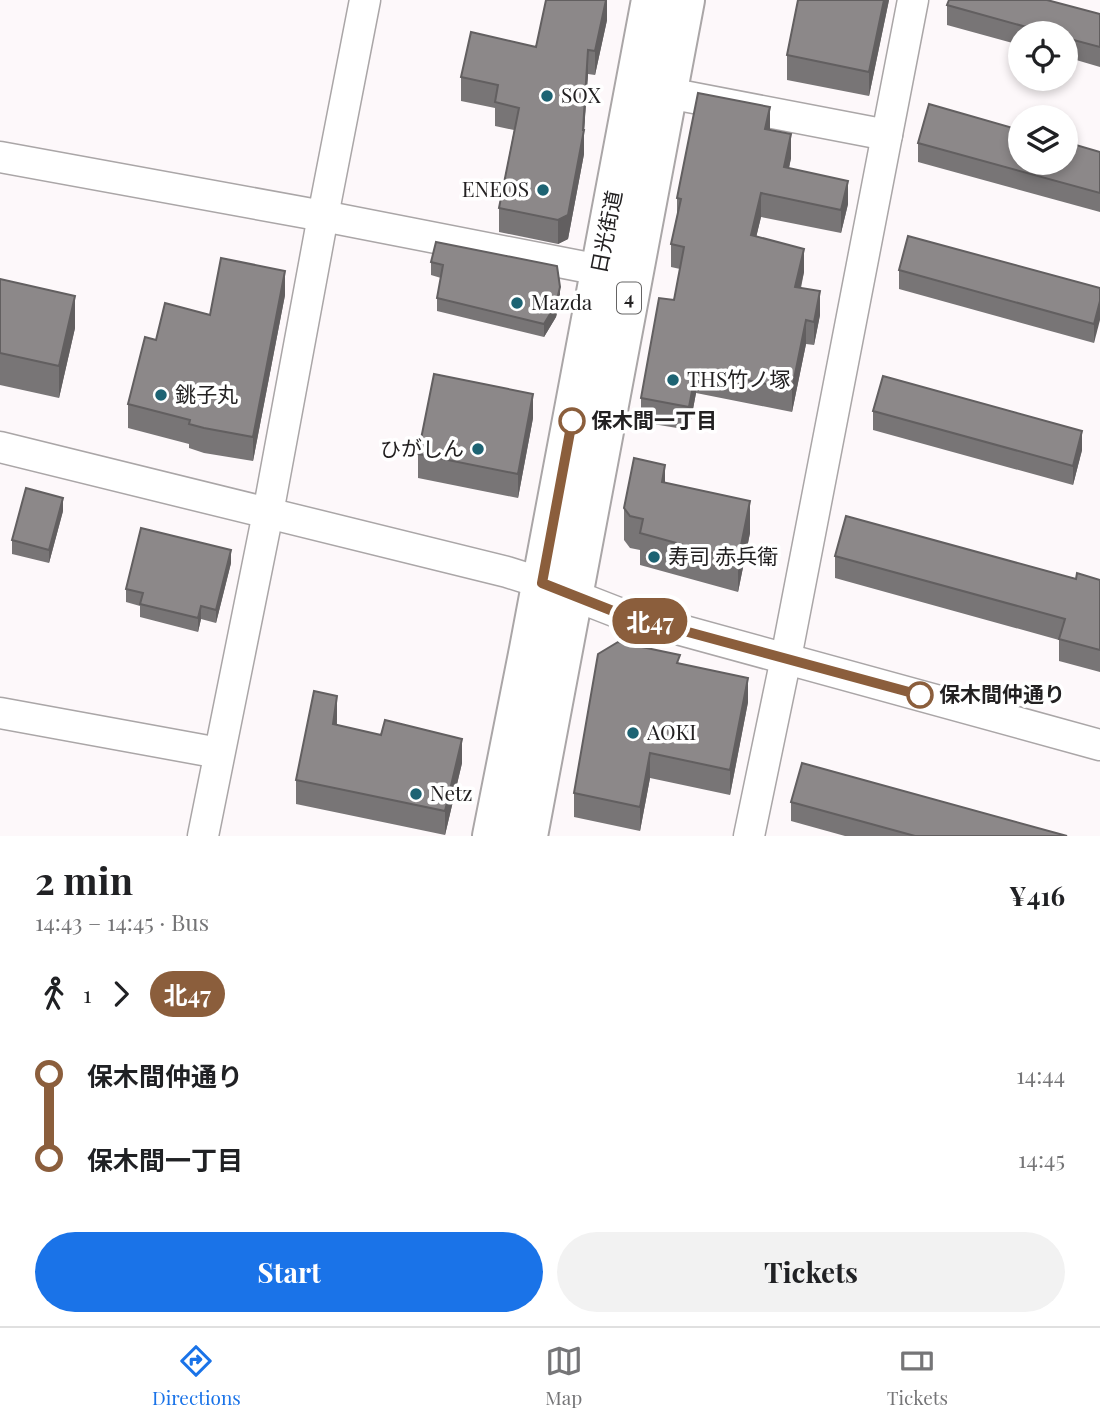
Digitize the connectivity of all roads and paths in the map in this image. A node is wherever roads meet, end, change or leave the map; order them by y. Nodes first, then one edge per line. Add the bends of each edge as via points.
1 (365, 0) edge
2 (651, 0) edge
3 (685, 0) edge
4 (913, 0) edge
5 (668, 93) junction
6 (887, 135) junction
7 (0, 156) edge
8 (323, 216) junction
9 (600, 270) junction
10 (0, 447) edge
11 (268, 513) junction
12 (557, 590) junction
13 (786, 658) junction
14 (0, 713) edge
15 (1100, 745) edge
16 (219, 753) junction
17 (203, 836) edge
18 (492, 836) edge
19 (528, 836) edge
20 (749, 836) edge

1 - 8 street
2 - 9 highway, 日光街道 / 4
3 - 5 highway, 日光街道 / 4
4 - 6 street
5 - 6 street
5 - 12 highway, 日光街道 / 4 via 585,525
6 - 13 street
7 - 8 street
8 - 9 street
8 - 11 street
9 - 12 highway, 日光街道 / 4
10 - 11 street
11 - 12 street via 507,572
11 - 16 street
12 - 13 street via 618,613
12 - 18 highway, 日光街道 / 4
12 - 19 highway, 日光街道 / 4
13 - 15 street
13 - 20 street
14 - 16 street
16 - 17 street

